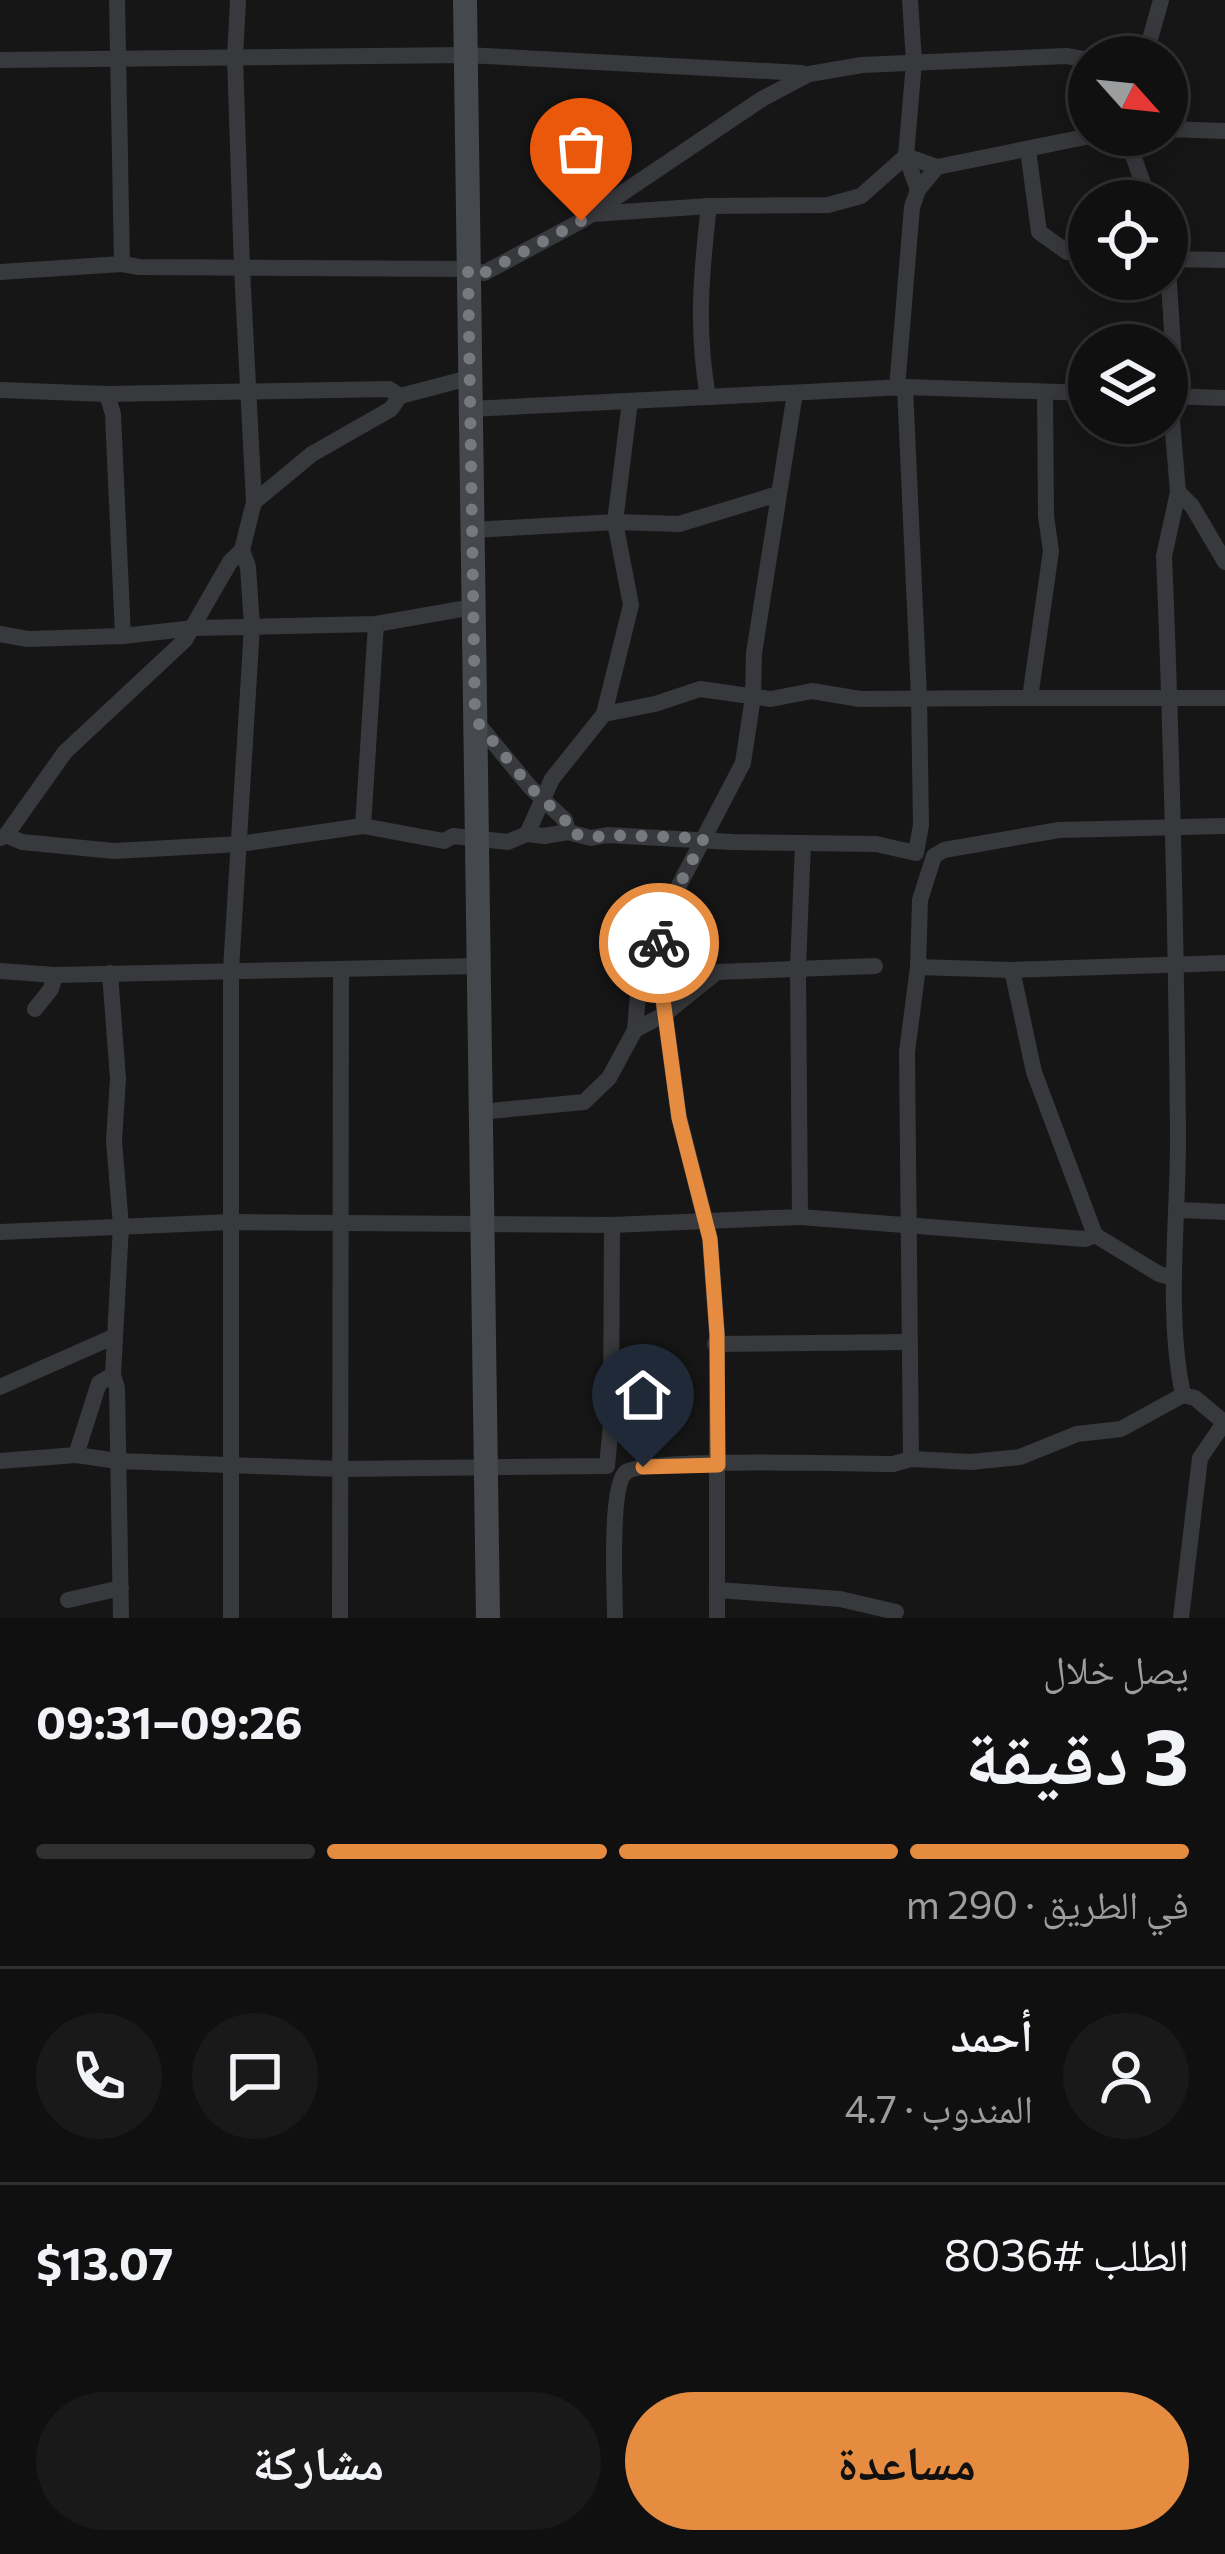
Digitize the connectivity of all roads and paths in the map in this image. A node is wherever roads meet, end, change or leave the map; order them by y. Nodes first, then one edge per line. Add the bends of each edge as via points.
1 (117, 0) edge
2 (238, 0) edge
3 (465, 0) edge
4 (910, 0) edge
5 (1161, 0) edge
6 (1151, 36) edge
7 (466, 55) junction
8 (1068, 56) edge
9 (235, 57) junction
10 (118, 60) junction
11 (0, 61) edge
12 (914, 62) junction
13 (809, 74) junction
14 (1188, 130) edge
15 (1225, 131) edge
16 (1068, 141) edge
17 (1028, 150) junction
18 (906, 156) junction
19 (937, 167) junction
20 (918, 190) junction
21 (709, 206) junction
22 (592, 214) junction
23 (1068, 251) edge
24 (1188, 258) edge
25 (1225, 260) edge
26 (122, 264) junction
27 (242, 269) junction
28 (468, 269) junction
29 (0, 272) edge
30 (470, 378) junction
31 (901, 387) junction
32 (247, 389) junction
33 (0, 390) edge
34 (1045, 392) junction
35 (795, 393) junction
36 (1068, 393) edge
37 (107, 394) junction
38 (400, 396) junction
39 (708, 397) junction
40 (1188, 397) edge
41 (1225, 398) edge
42 (630, 401) junction
43 (470, 409) junction
44 (1173, 444) edge
45 (1178, 492) junction
46 (778, 494) junction
47 (254, 502) junction
48 (615, 522) junction
49 (472, 530) junction
50 (242, 550) junction
51 (1225, 562) edge
52 (473, 607) junction
53 (376, 624) junction
54 (252, 626) junction
55 (194, 628) junction
56 (0, 634) edge
57 (123, 636) junction
58 (753, 697) junction
59 (919, 698) junction
60 (1030, 698) junction
61 (1225, 698) edge
62 (1170, 699) junction
63 (604, 714) junction
64 (475, 719) junction
65 (543, 797) junction
66 (363, 826) junction
67 (1225, 826) edge
68 (1174, 827) junction
69 (568, 832) junction
70 (526, 834) junction
71 (3, 836) edge
72 (704, 838) junction
73 (476, 839) junction
74 (803, 843) junction
75 (240, 844) junction
76 (1225, 963) edge
77 (1176, 964) junction
78 (478, 966) junction
79 (875, 966) dead end
80 (918, 967) junction
81 (798, 968) junction
82 (231, 970) junction
83 (1012, 970) junction
84 (0, 971) edge
85 (341, 971) junction
86 (110, 973) junction
87 (55, 975) junction
88 (654, 977) junction
89 (35, 1009) dead end
90 (665, 1014) junction
91 (635, 1030) junction
92 (480, 1112) junction
93 (1179, 1210) junction
94 (1225, 1211) edge
95 (800, 1217) junction
96 (705, 1220) junction
97 (230, 1222) junction
98 (338, 1222) junction
99 (482, 1222) junction
100 (612, 1225) junction
101 (121, 1226) junction
102 (908, 1226) junction
103 (0, 1232) edge
104 (1095, 1234) junction
105 (1174, 1278) junction
106 (113, 1337) junction
107 (908, 1342) junction
108 (715, 1344) junction
109 (113, 1375) junction
110 (0, 1387) edge
111 (1183, 1395) junction
112 (1225, 1423) edge
113 (76, 1455) junction
114 (911, 1459) junction
115 (0, 1461) edge
116 (118, 1461) junction
117 (718, 1465) junction
118 (229, 1467) junction
119 (340, 1469) junction
120 (486, 1470) junction
121 (121, 1588) junction
122 (718, 1590) junction
123 (68, 1600) dead end
124 (896, 1612) dead end
125 (121, 1618) edge
126 (231, 1618) edge
127 (340, 1618) edge
128 (488, 1618) edge
129 (615, 1618) edge
130 (718, 1618) edge
131 (1180, 1618) edge

1 - 10 street
2 - 9 street
3 - 7 main road
4 - 12 street
5 - 6 street
7 - 9 street
7 - 13 street
7 - 28 main road
8 - 12 street
9 - 10 street
9 - 27 street
10 - 11 street
10 - 26 street
12 - 13 street
12 - 18 street
13 - 22 street
14 - 15 street
16 - 17 street
17 - 19 street
17 - 23 street via 1039,232
18 - 19 street
18 - 20 street
18 - 21 street via 861,196 828,205
19 - 20 street
20 - 31 street
21 - 22 street
21 - 39 street via 698,344
22 - 28 street via 484,273
24 - 25 street
26 - 27 street
26 - 29 street
27 - 28 street
27 - 32 street
28 - 30 main road
30 - 38 street
30 - 43 main road
31 - 34 street
31 - 35 street
31 - 59 street
32 - 37 street
32 - 38 street via 389,389
32 - 47 street
33 - 37 street
34 - 36 street
34 - 60 street via 1051,551
35 - 39 street
35 - 46 street
37 - 57 street
38 - 47 street
39 - 42 street
40 - 41 street
42 - 43 street
42 - 48 street
43 - 49 main road
44 - 45 street
45 - 51 street
45 - 62 street via 1164,556
46 - 48 street via 679,524
46 - 58 street
47 - 50 street
48 - 49 street
48 - 63 street via 631,605
49 - 52 main road
50 - 54 street
50 - 55 street
52 - 53 street
52 - 64 main road
53 - 54 street
53 - 66 street
54 - 55 street
54 - 75 street
55 - 57 street
55 - 71 street via 65,752
56 - 57 street
58 - 59 street via 812,691
58 - 63 street via 700,689
58 - 72 street via 742,763
59 - 60 street
59 - 74 street via 916,853
60 - 62 street
61 - 62 street
62 - 68 street
63 - 65 street
64 - 65 street
64 - 73 main road
65 - 69 street
65 - 70 street
66 - 73 street
66 - 75 street
67 - 68 street
68 - 77 street
68 - 80 street via 1059,830 944,850 934,856 920,899
69 - 70 street
69 - 72 street
70 - 73 street via 508,842
71 - 75 street via 114,851
72 - 74 street
72 - 88 street via 663,916
73 - 78 main road
74 - 81 street
75 - 82 street
76 - 77 street
77 - 83 street
77 - 93 street
78 - 85 street
78 - 92 main road
79 - 81 street
80 - 83 street
80 - 102 street via 908,1052
81 - 90 street via 717,972
81 - 95 street
82 - 85 street
82 - 86 street
82 - 97 street
83 - 104 street via 1034,1072
84 - 87 street
85 - 98 street
86 - 87 street
86 - 101 street
87 - 89 street
88 - 90 street
88 - 91 street via 638,995
90 - 91 street
90 - 96 street via 679,1118
91 - 92 street via 610,1078 584,1102
92 - 99 main road
93 - 94 street
93 - 105 street
95 - 96 street
95 - 102 street
96 - 100 street
96 - 108 street
97 - 98 street
97 - 101 street
97 - 118 street
98 - 99 street
98 - 119 street
99 - 100 street
99 - 120 main road
100 - 120 street via 607,1466
101 - 103 street
101 - 106 street
102 - 104 street
102 - 107 street
104 - 105 street
105 - 111 street
106 - 109 street
106 - 110 street
107 - 108 street
107 - 114 street
108 - 117 street
109 - 113 street via 99,1383
109 - 116 street
111 - 112 street
111 - 114 street via 1121,1429 1077,1434 1020,1457
112 - 131 street via 1200,1458
113 - 115 street
113 - 116 street
114 - 117 street
116 - 118 street
116 - 121 street
117 - 122 street
117 - 129 street via 627,1472 616,1520
118 - 119 street
118 - 126 street
119 - 120 street
119 - 127 street
120 - 128 main road
121 - 123 street
121 - 125 street
122 - 124 street via 841,1599
122 - 130 street

